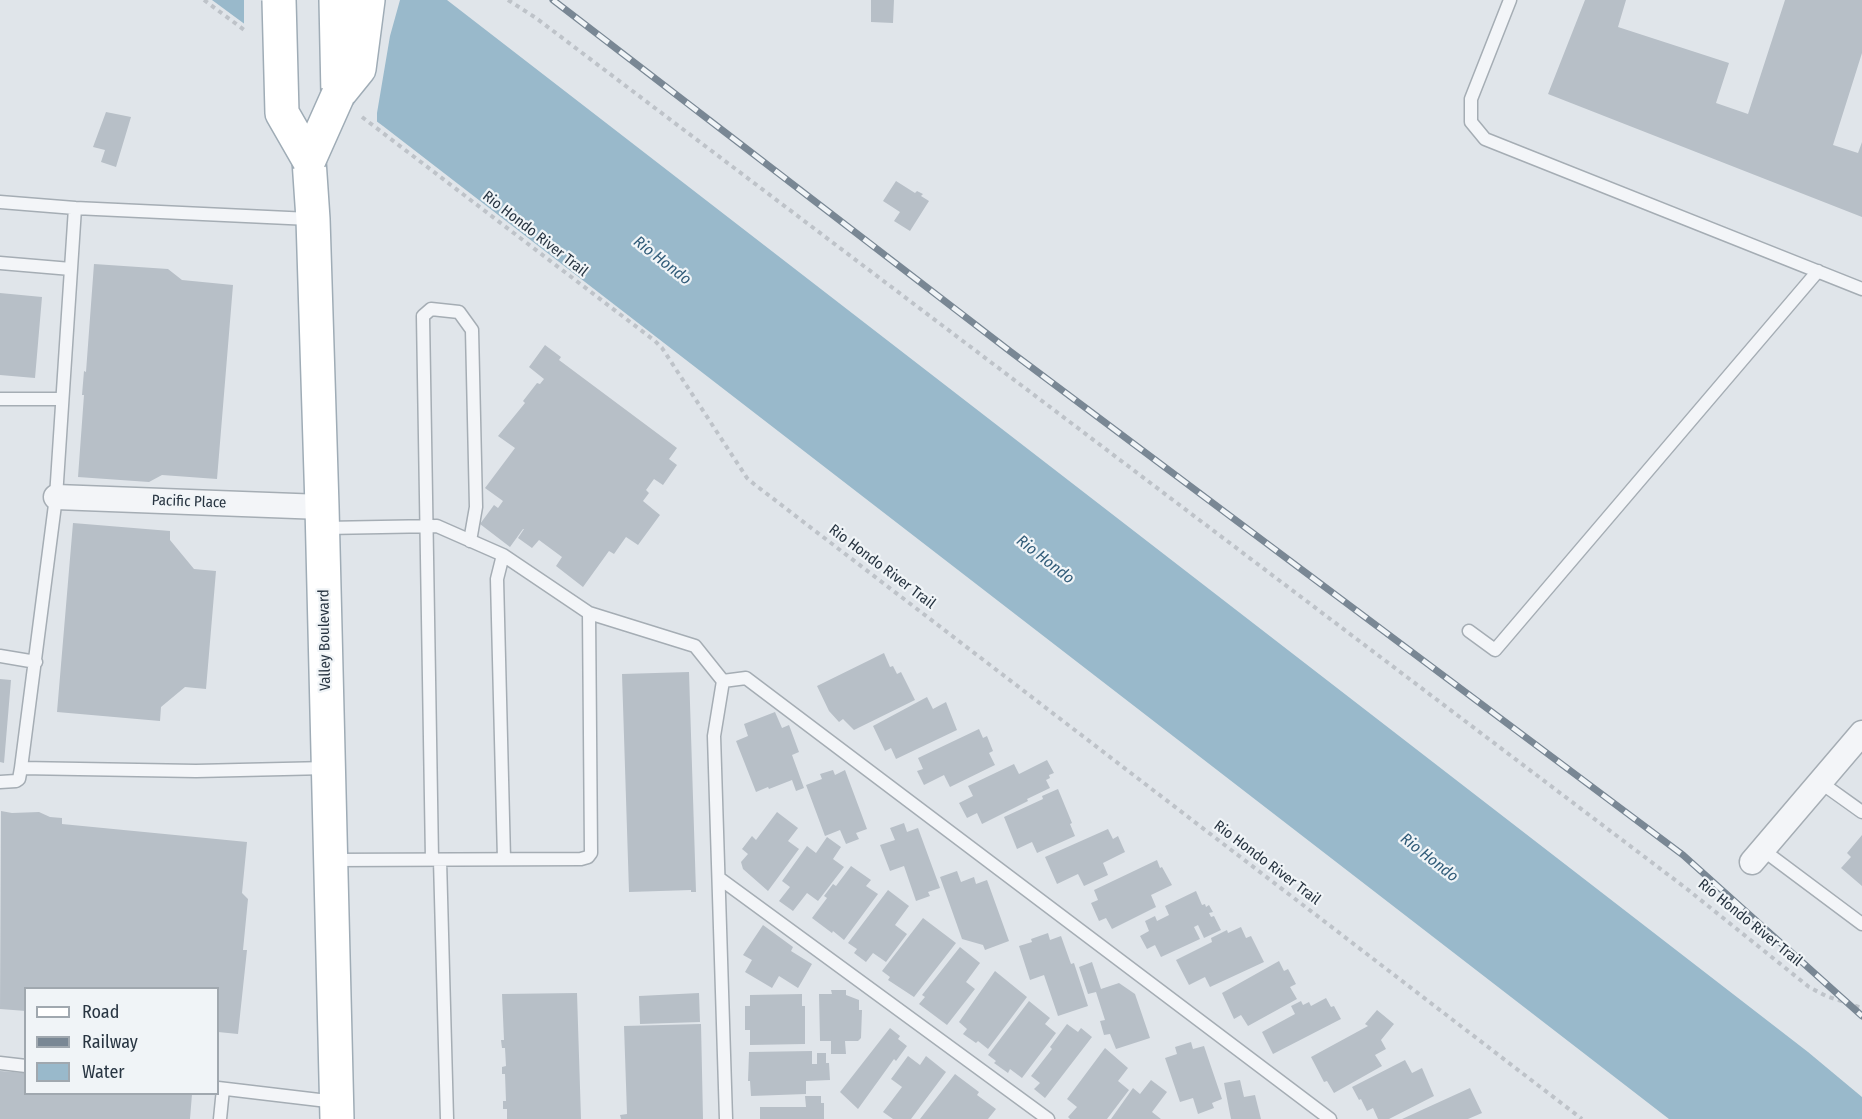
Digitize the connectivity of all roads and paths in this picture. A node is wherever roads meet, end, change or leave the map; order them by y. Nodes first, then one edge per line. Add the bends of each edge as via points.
1 (204, 0) edge
2 (279, 0) edge
3 (336, 0) edge
4 (368, 0) edge
5 (508, 0) edge
6 (1510, 0) edge
7 (251, 34) dead end
8 (350, 106) junction
9 (309, 160) junction
10 (0, 202) edge
11 (75, 208) junction
12 (313, 219) junction
13 (0, 262) edge
14 (71, 269) junction
15 (1818, 271) junction
16 (1862, 289) edge
17 (0, 399) edge
18 (62, 399) junction
19 (56, 497) junction
20 (322, 518) junction
21 (425, 526) junction
22 (470, 541) junction
23 (503, 555) junction
24 (590, 613) junction
25 (1469, 631) dead end
26 (0, 656) edge
27 (36, 662) junction
28 (723, 681) junction
29 (1862, 733) edge
30 (21, 768) junction
31 (328, 768) junction
32 (0, 782) edge
33 (1820, 782) junction
34 (1862, 812) edge
35 (1758, 856) joint
36 (436, 859) junction
37 (504, 859) junction
38 (331, 860) junction
39 (719, 878) junction
40 (1862, 924) edge
41 (1862, 1008) edge
42 (0, 1063) edge
43 (24, 1066) edge
44 (220, 1089) edge
45 (337, 1111) edge
46 (1326, 1118) edge
47 (220, 1119) edge
48 (447, 1119) edge
49 (726, 1119) edge
50 (1048, 1119) edge
51 (1582, 1119) edge

1 - 7 path
2 - 9 main road, Valley Boulevard, bridge via 282,113
3 - 8 main road, Valley Boulevard
4 - 8 main road
5 - 41 path, Rio Hondo River Trail via 1687,889 1809,987
6 - 15 lane via 1471,99 1471,122 1485,139
8 - 9 main road, Valley Boulevard, bridge
8 - 51 path, Rio Hondo River Trail via 655,341 754,484
9 - 12 main road, Valley Boulevard
10 - 11 lane
11 - 12 lane
11 - 14 lane
12 - 20 main road, Valley Boulevard
13 - 14 lane
14 - 18 lane
15 - 16 lane
15 - 25 lane via 1495,650
17 - 18 lane
18 - 19 lane
19 - 20 street, Pacific Place
19 - 27 lane
20 - 21 lane
20 - 31 main road, Valley Boulevard
21 - 22 lane via 437,526
21 - 22 lane via 423,316 431,309 459,312 472,330 476,507
21 - 36 lane
22 - 23 lane
23 - 24 lane
23 - 37 lane via 497,579
24 - 28 lane via 695,646
24 - 37 lane via 591,853 581,859
26 - 27 lane
27 - 30 lane
28 - 39 lane via 714,736
28 - 46 lane via 746,678
29 - 33 street
30 - 31 lane
30 - 32 lane via 16,781
31 - 38 main road, Valley Boulevard
33 - 34 lane
33 - 35 street
35 - 40 lane
36 - 37 lane
36 - 38 lane
36 - 48 lane
38 - 45 main road, Valley Boulevard
39 - 49 lane
39 - 50 lane
42 - 43 lane
44 - 45 lane
44 - 47 lane

